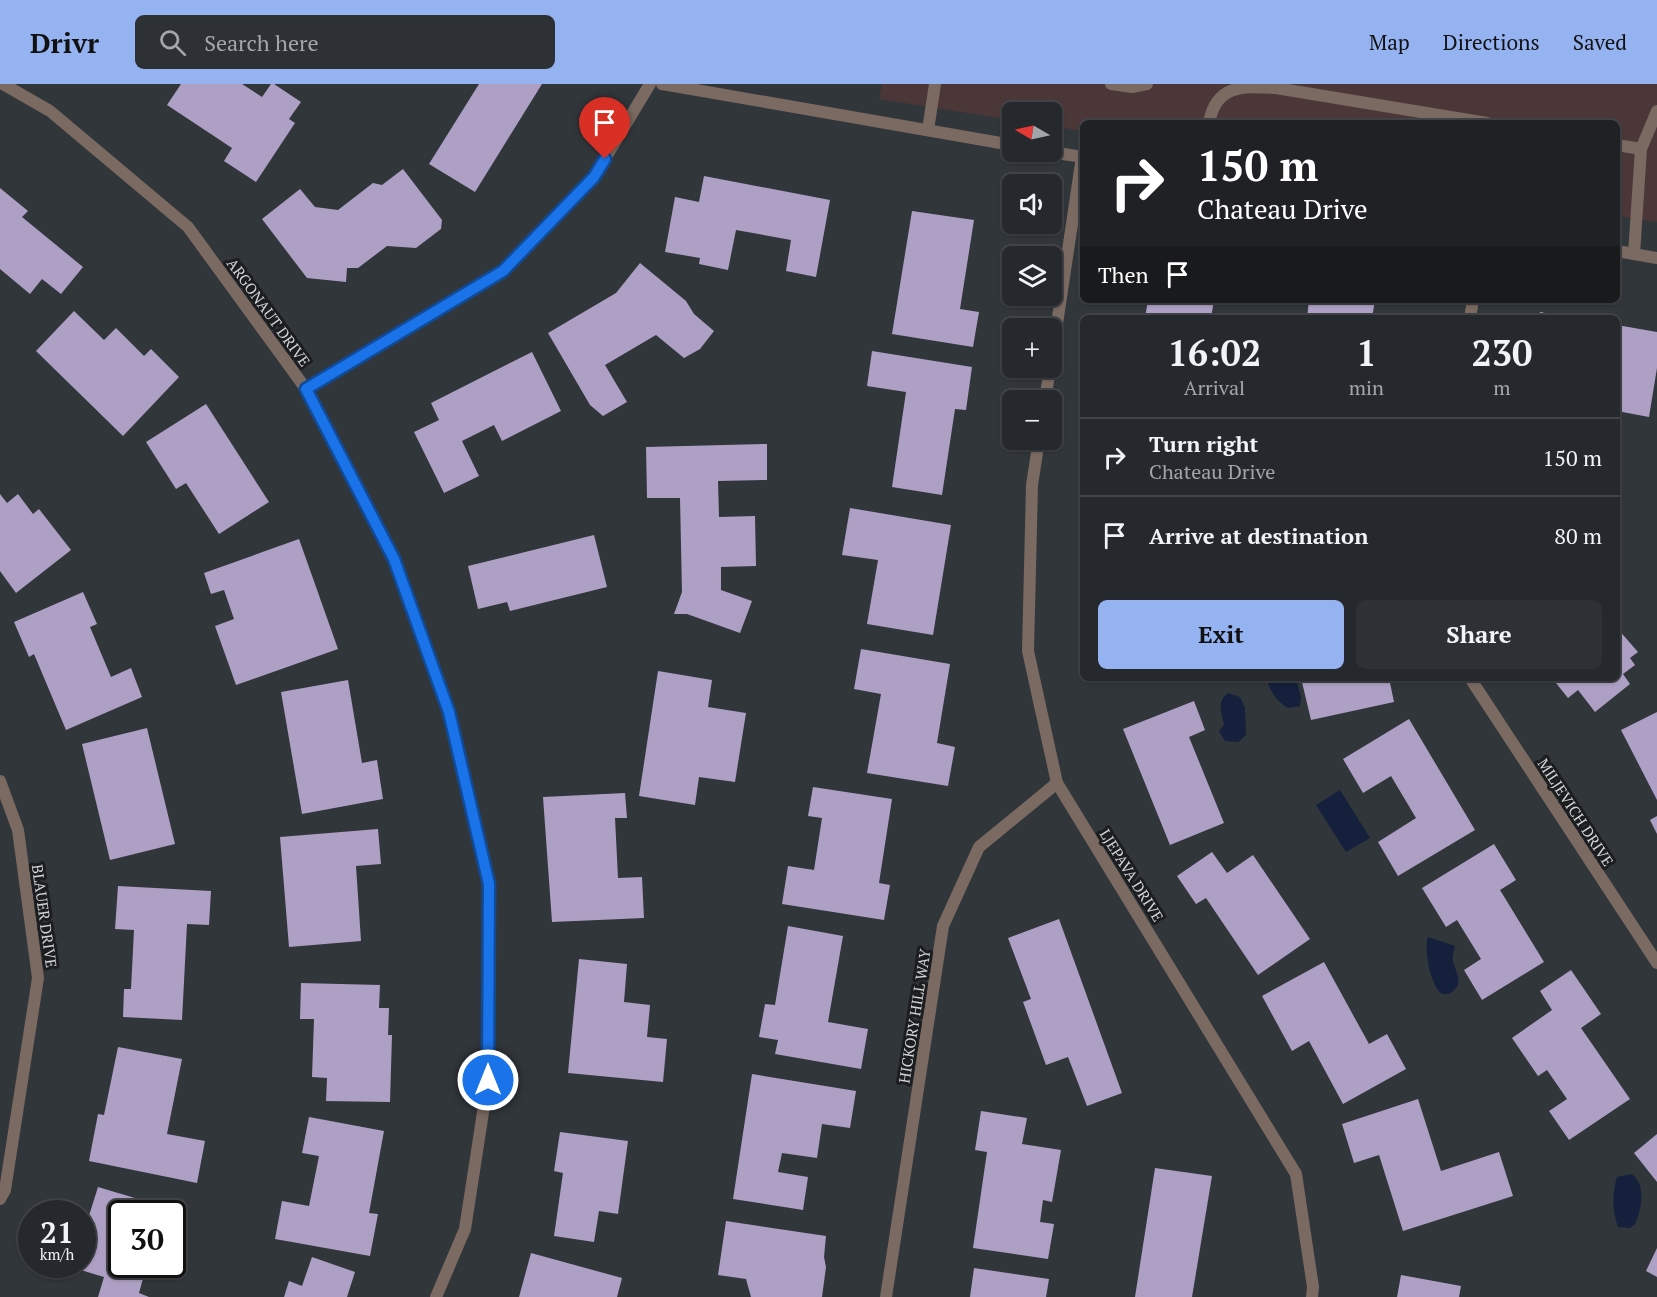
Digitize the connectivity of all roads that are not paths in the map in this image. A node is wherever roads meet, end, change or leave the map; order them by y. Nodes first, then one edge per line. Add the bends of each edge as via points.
1 (3, 84) edge
2 (650, 84) edge
3 (662, 84) edge
4 (935, 84) edge
5 (1111, 84) edge
6 (1147, 84) edge
7 (1657, 111) edge
8 (1210, 120) edge
9 (1468, 120) edge
10 (928, 130) junction
11 (1002, 143) edge
12 (1620, 146) edge
13 (1641, 149) junction
14 (1062, 154) edge
15 (1080, 157) edge
16 (1080, 176) edge
17 (1620, 252) edge
18 (1634, 254) junction
19 (1657, 258) edge
20 (1058, 318) edge
21 (306, 389) junction
22 (1037, 450) edge
23 (1472, 681) edge
24 (0, 781) edge
25 (1058, 783) junction
26 (1657, 963) edge
27 (0, 1199) edge
28 (436, 1297) edge
29 (886, 1297) edge
30 (1312, 1297) edge

1 - 21 street, ARGONAUT DRIVE via 50,111 188,227
2 - 21 street via 594,177 503,271
3 - 10 street
4 - 10 street
5 - 6 street
7 - 13 street
8 - 9 street via 1223,93 1244,86
10 - 11 street
12 - 13 street
13 - 18 street
14 - 15 street
16 - 20 street
17 - 18 street
18 - 19 street
21 - 28 street, ARGONAUT DRIVE via 394,559 449,712 489,884 488,1080 465,1228
22 - 25 street, LJEPAVA DRIVE via 1032,485 1028,651
23 - 26 street, MILJEVICH DRIVE
24 - 27 street, BLAUER DRIVE via 18,830 38,978 5,1190
25 - 29 street, HICKORY HILL WAY via 979,847 943,927
25 - 30 street, LJEPAVA DRIVE via 1296,1174

